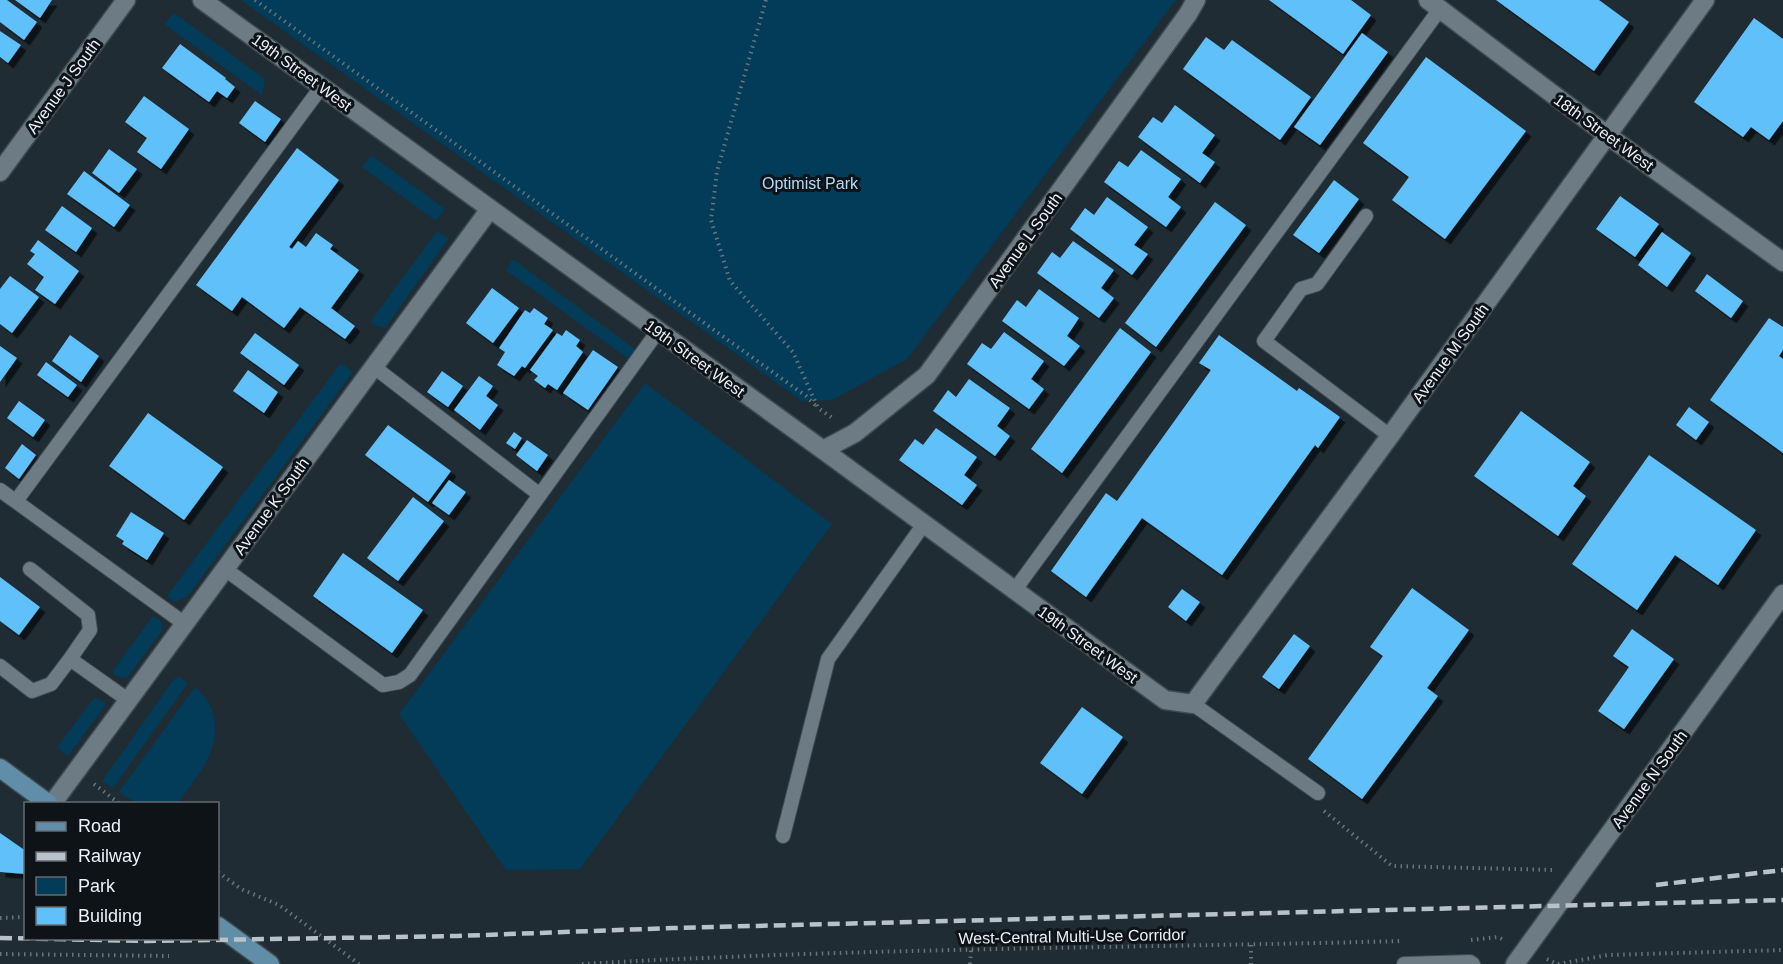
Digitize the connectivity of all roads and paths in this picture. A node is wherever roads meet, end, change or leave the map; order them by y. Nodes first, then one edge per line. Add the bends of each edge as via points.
1 (126, 0) edge
2 (202, 0) edge
3 (255, 0) edge
4 (766, 0) edge
5 (1196, 0) edge
6 (1705, 0) edge
7 (1434, 4) edge
8 (322, 86) junction
9 (1606, 135) junction
10 (0, 172) edge
11 (490, 209) junction
12 (1366, 216) dead end
13 (1783, 262) edge
14 (658, 331) junction
15 (374, 367) junction
16 (818, 408) junction
17 (855, 434) junction
18 (1390, 436) junction
19 (823, 450) junction
20 (0, 490) edge
21 (540, 495) junction
22 (16, 501) junction
23 (924, 524) junction
24 (30, 569) dead end
25 (225, 569) junction
26 (1014, 591) junction
27 (1783, 594) edge
28 (185, 624) junction
29 (70, 659) junction
30 (0, 666) edge
31 (128, 700) junction
32 (1193, 704) junction
33 (0, 768) edge
34 (77, 770) junction
35 (1318, 800) joint
36 (48, 802) edge
37 (53, 802) edge
38 (117, 802) edge
39 (783, 836) dead end
40 (1583, 870) junction
41 (219, 873) edge
42 (24, 917) edge
43 (0, 918) edge
44 (219, 927) edge
45 (1464, 940) dead end
46 (1405, 941) dead end
47 (1251, 945) junction
48 (971, 950) junction
49 (1783, 950) edge
50 (0, 954) edge
51 (169, 956) dead end
52 (1520, 957) edge
53 (270, 964) edge
54 (359, 964) edge
55 (582, 964) edge
56 (970, 964) edge
57 (1251, 964) edge
58 (1404, 964) edge
59 (1473, 964) edge
60 (1557, 964) edge

1 - 10 street, Avenue J South
2 - 8 street, 19th Street West
3 - 16 path via 797,389
4 - 16 path via 717,171 711,220 730,281 793,352
5 - 17 street, Avenue L South via 927,375
6 - 9 street, Avenue M South
7 - 9 street, 18th Street West
7 - 26 lane
8 - 11 street, 19th Street West
8 - 22 lane
9 - 13 street, 18th Street West
9 - 18 street, Avenue M South
11 - 14 street, 19th Street West
11 - 15 street, Avenue K South
12 - 18 lane via 1317,284 1301,290 1264,341
14 - 19 street, 19th Street West
14 - 21 lane
15 - 21 lane
15 - 25 street, Avenue K South
16 - 17 path
17 - 19 street, Avenue L South
18 - 32 street, Avenue M South
19 - 23 street, 19th Street West
20 - 22 lane
21 - 25 lane via 410,675 399,682 383,685
22 - 28 lane
23 - 26 street, 19th Street West
23 - 39 lane via 828,659
24 - 29 lane via 88,615 90,630
25 - 28 street, Avenue K South
26 - 32 street, 19th Street West via 1165,700
27 - 40 street, Avenue N South
28 - 31 street, Avenue K South
29 - 30 lane via 51,684 32,691
29 - 31 lane
31 - 34 street, Avenue K South
32 - 35 lane
33 - 36 main road
34 - 37 street, Avenue K South
34 - 38 path
35 - 40 path via 1392,866
40 - 52 street, Avenue N South
41 - 54 path via 241,889 279,905
42 - 43 path
44 - 53 main road
45 - 52 path via 1498,937
46 - 47 path, West-Central Multi-Use Corridor
47 - 48 path, West-Central Multi-Use Corridor
47 - 57 path
48 - 55 path, West-Central Multi-Use Corridor
48 - 56 path
49 - 60 path via 1608,955
50 - 51 path
52 - 60 path
58 - 59 lane

